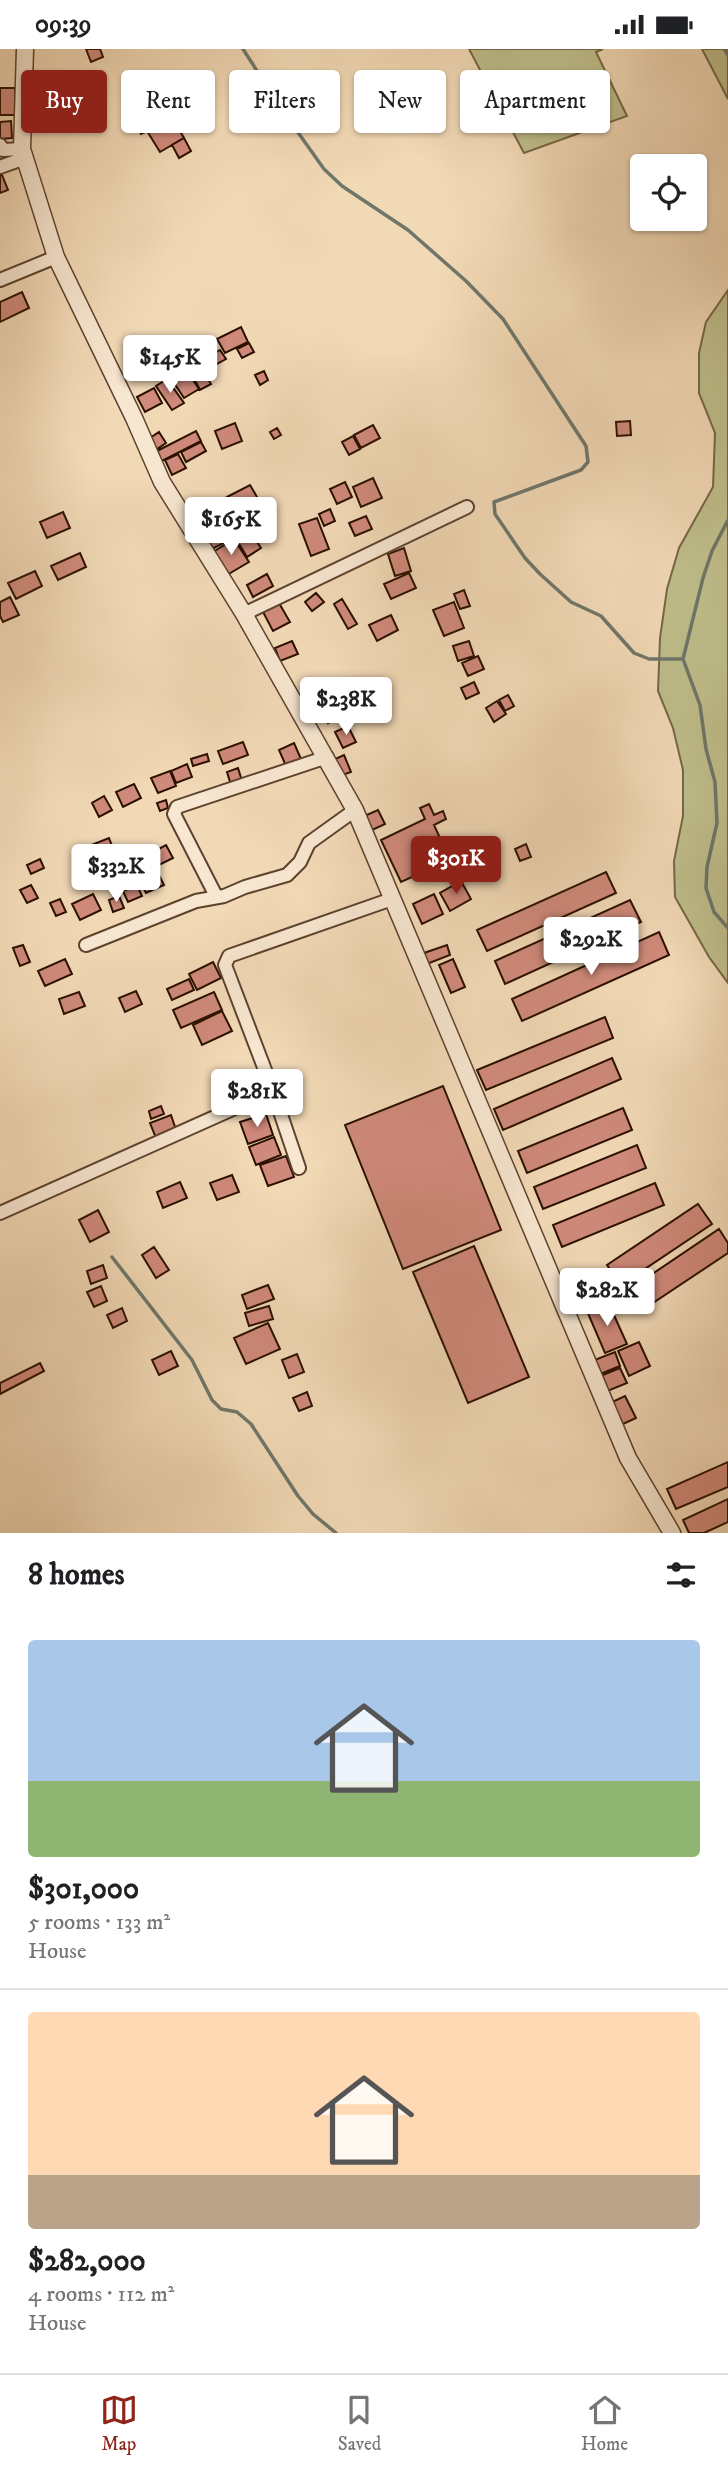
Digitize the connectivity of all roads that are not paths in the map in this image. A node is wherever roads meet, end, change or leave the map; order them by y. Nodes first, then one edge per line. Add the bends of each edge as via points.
1 (25, 49) edge
2 (0, 145) edge
3 (24, 153) junction
4 (0, 167) edge
5 (56, 257) junction
6 (0, 280) edge
7 (467, 507) dead end
8 (244, 614) junction
9 (327, 757) junction
10 (355, 810) junction
11 (216, 896) junction
12 (392, 899) junction
13 (86, 945) dead end
14 (273, 1091) junction
15 (299, 1168) dead end
16 (0, 1213) edge
17 (672, 1533) edge

1 - 3 street
2 - 3 street via 3,150
3 - 4 street
3 - 5 street
5 - 6 street
5 - 8 street via 162,482
7 - 8 street
8 - 9 street
9 - 10 street
9 - 11 street via 177,807 174,814
10 - 11 street via 309,843 287,875
10 - 12 street
11 - 13 street
12 - 14 street via 225,961
12 - 17 street via 628,1458
14 - 15 street
14 - 16 street

